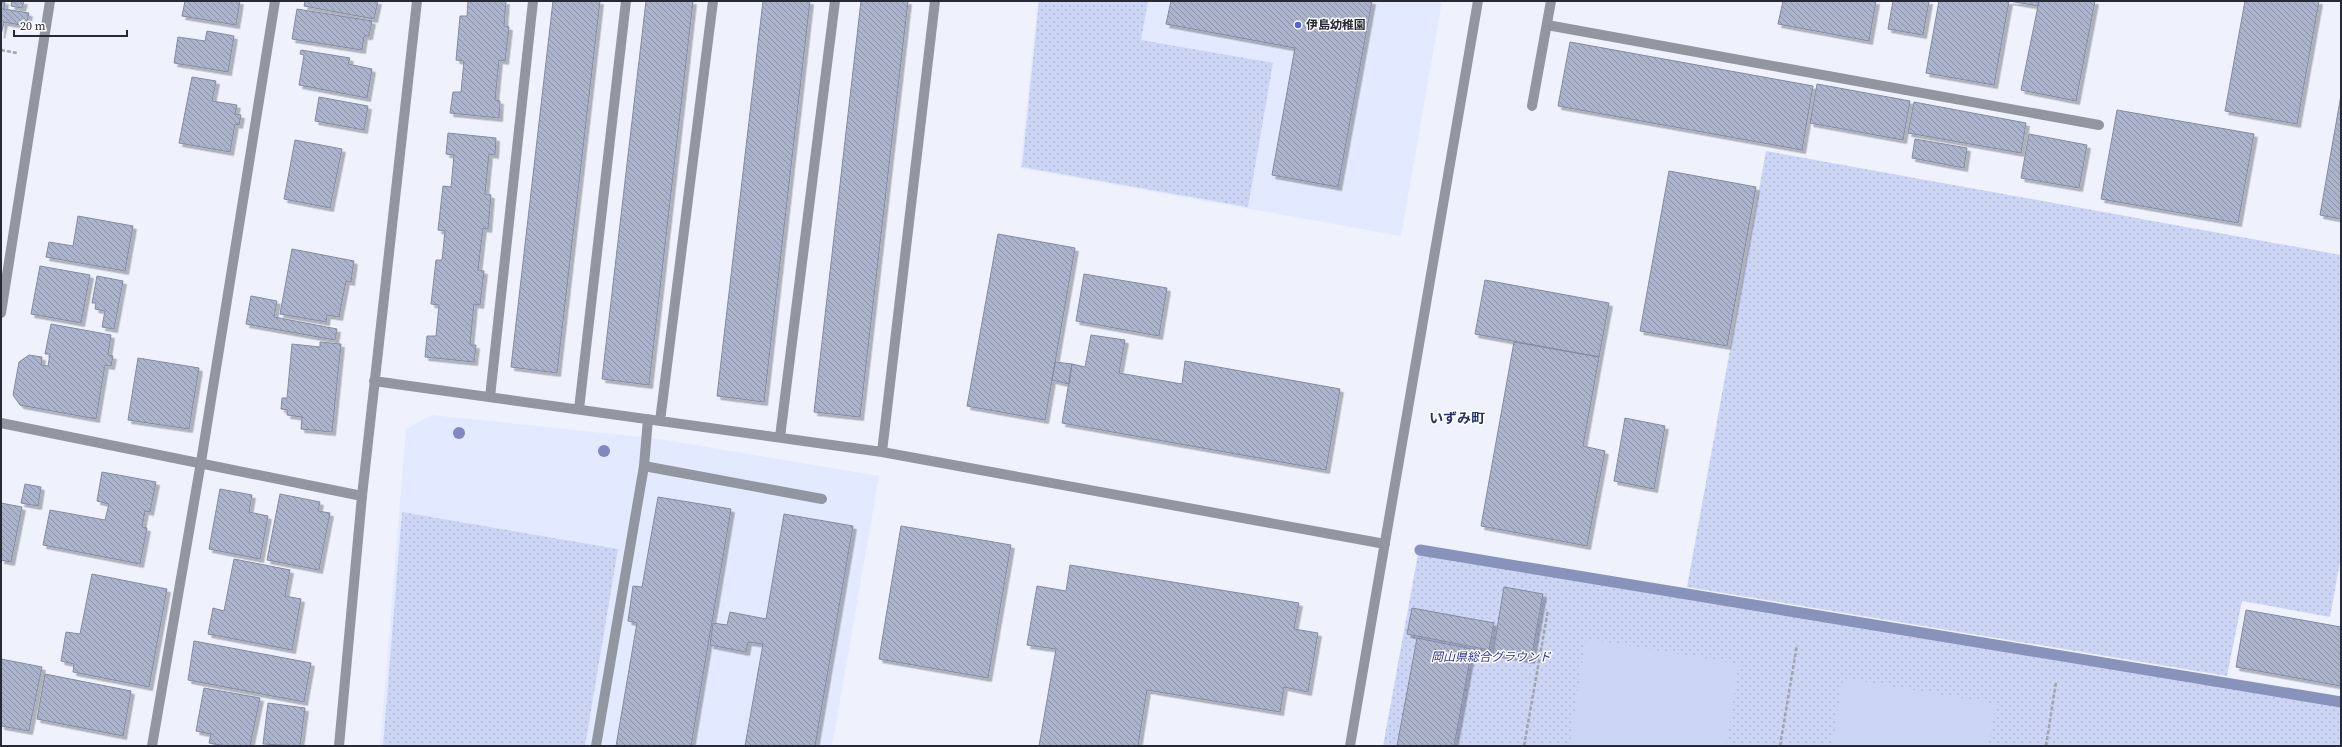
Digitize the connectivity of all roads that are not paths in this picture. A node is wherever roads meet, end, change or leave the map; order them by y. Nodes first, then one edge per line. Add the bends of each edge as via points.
1 (50, 1) edge
2 (274, 1) edge
3 (417, 1) edge
4 (533, 1) edge
5 (626, 1) edge
6 (713, 1) edge
7 (835, 1) edge
8 (935, 1) edge
9 (1478, 1) edge
10 (1551, 1) edge
11 (1547, 25) junction
12 (1532, 106) dead end
13 (2099, 125) dead end
14 (1, 313) edge
15 (374, 381) junction
16 (490, 397) junction
17 (579, 409) junction
18 (648, 419) junction
19 (660, 421) junction
20 (1, 423) edge
21 (780, 438) junction
22 (882, 452) junction
23 (201, 462) junction
24 (644, 466) junction
25 (362, 496) junction
26 (822, 499) dead end
27 (1385, 544) junction
28 (152, 746) edge
29 (339, 746) edge
30 (596, 746) edge
31 (1350, 746) edge

1 - 14 street
2 - 23 street
3 - 15 street
4 - 16 street
5 - 17 street
6 - 19 street
7 - 21 street
8 - 22 street
9 - 27 street
10 - 11 street
11 - 12 street
11 - 13 street
15 - 16 street
15 - 25 street
16 - 17 street
17 - 18 street
18 - 19 street
18 - 24 street
19 - 21 street
20 - 23 street
21 - 22 street
22 - 27 street
23 - 25 street
23 - 28 street
24 - 26 street
24 - 30 street
25 - 29 street
27 - 31 street

